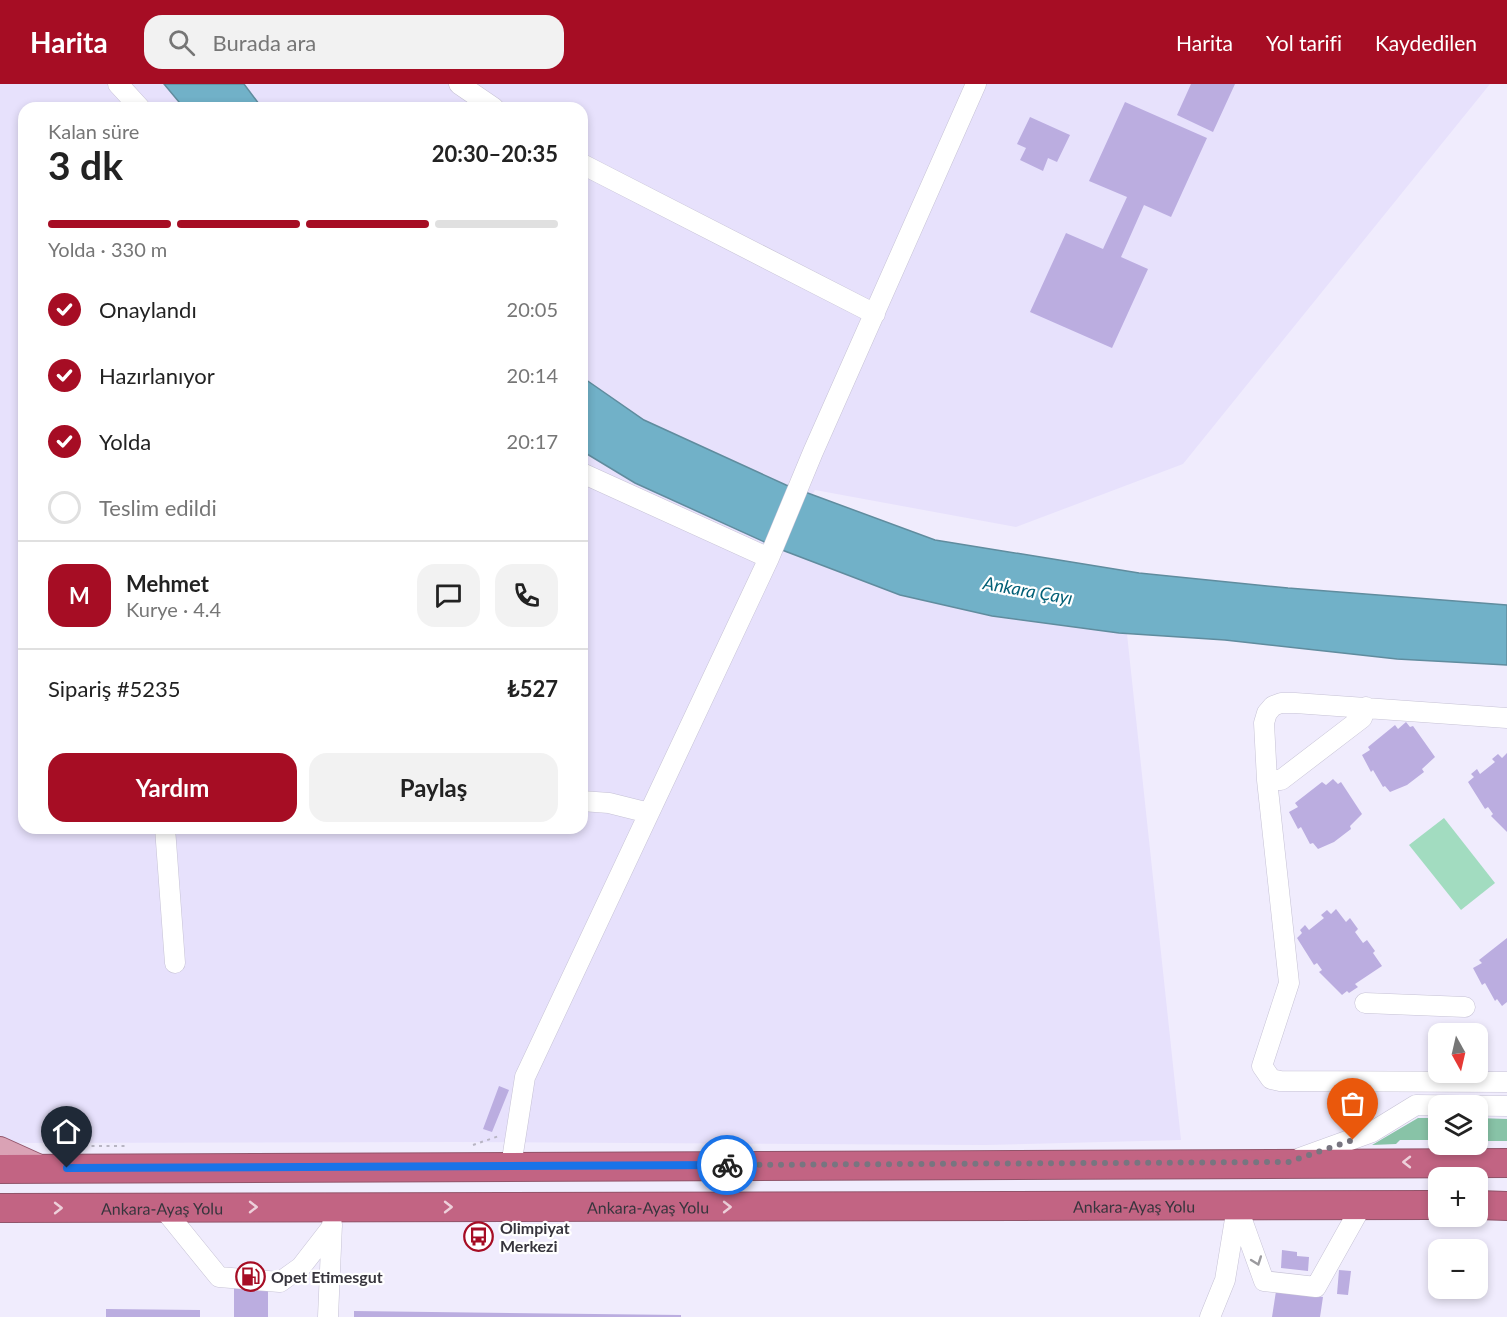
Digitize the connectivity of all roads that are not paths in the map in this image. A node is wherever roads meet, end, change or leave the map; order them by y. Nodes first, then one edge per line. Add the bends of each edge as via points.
1 (118, 84) edge
2 (459, 84) edge
3 (976, 84) edge
4 (134, 102) edge
5 (485, 102) edge
6 (588, 167) edge
7 (875, 314) junction
8 (588, 476) edge
9 (769, 558) junction
10 (1366, 707) junction
11 (1507, 718) edge
12 (1267, 780) junction
13 (588, 801) edge
14 (649, 813) junction
15 (165, 834) edge
16 (175, 963) dead end
17 (1365, 1004) dead end
18 (1465, 1007) dead end
19 (1507, 1082) edge
20 (1507, 1106) edge
21 (0, 1149) edge
22 (1289, 1162) junction
23 (1507, 1163) edge
24 (510, 1166) junction
25 (0, 1169) edge
26 (44, 1169) junction
27 (1362, 1205) junction
28 (1428, 1205) edge
29 (1488, 1205) edge
30 (1237, 1206) junction
31 (1507, 1206) edge
32 (0, 1208) edge
33 (163, 1208) junction
34 (333, 1217) junction
35 (328, 1317) edge
36 (1210, 1317) edge

1 - 4 street
2 - 5 street
3 - 7 street
6 - 7 street
7 - 9 street
8 - 9 street
9 - 14 street
10 - 11 street
10 - 12 street via 1362,718 1281,780
10 - 12 street via 1295,703 1273,706 1264,723
12 - 19 street via 1289,983 1262,1066 1265,1073 1280,1081
13 - 14 street
14 - 24 street via 525,1077
15 - 16 street
17 - 18 street
20 - 22 street via 1416,1105 1372,1132
21 - 26 main road
23 -> 22 highway
22 - 24 highway
24 - 26 highway
25 - 26 highway
27 - 28 highway, Ankara-Ayaş Yolu
27 - 30 highway, Ankara-Ayaş Yolu
30 -> 27 street via 1264,1281 1316,1287
29 - 31 highway
34 -> 30 highway, Ankara-Ayaş Yolu
30 - 36 street via 1225,1280
32 -> 33 highway, Ankara-Ayaş Yolu
33 -> 34 highway, Ankara-Ayaş Yolu
33 - 34 street via 219,1277 280,1281 300,1267
34 - 35 street

